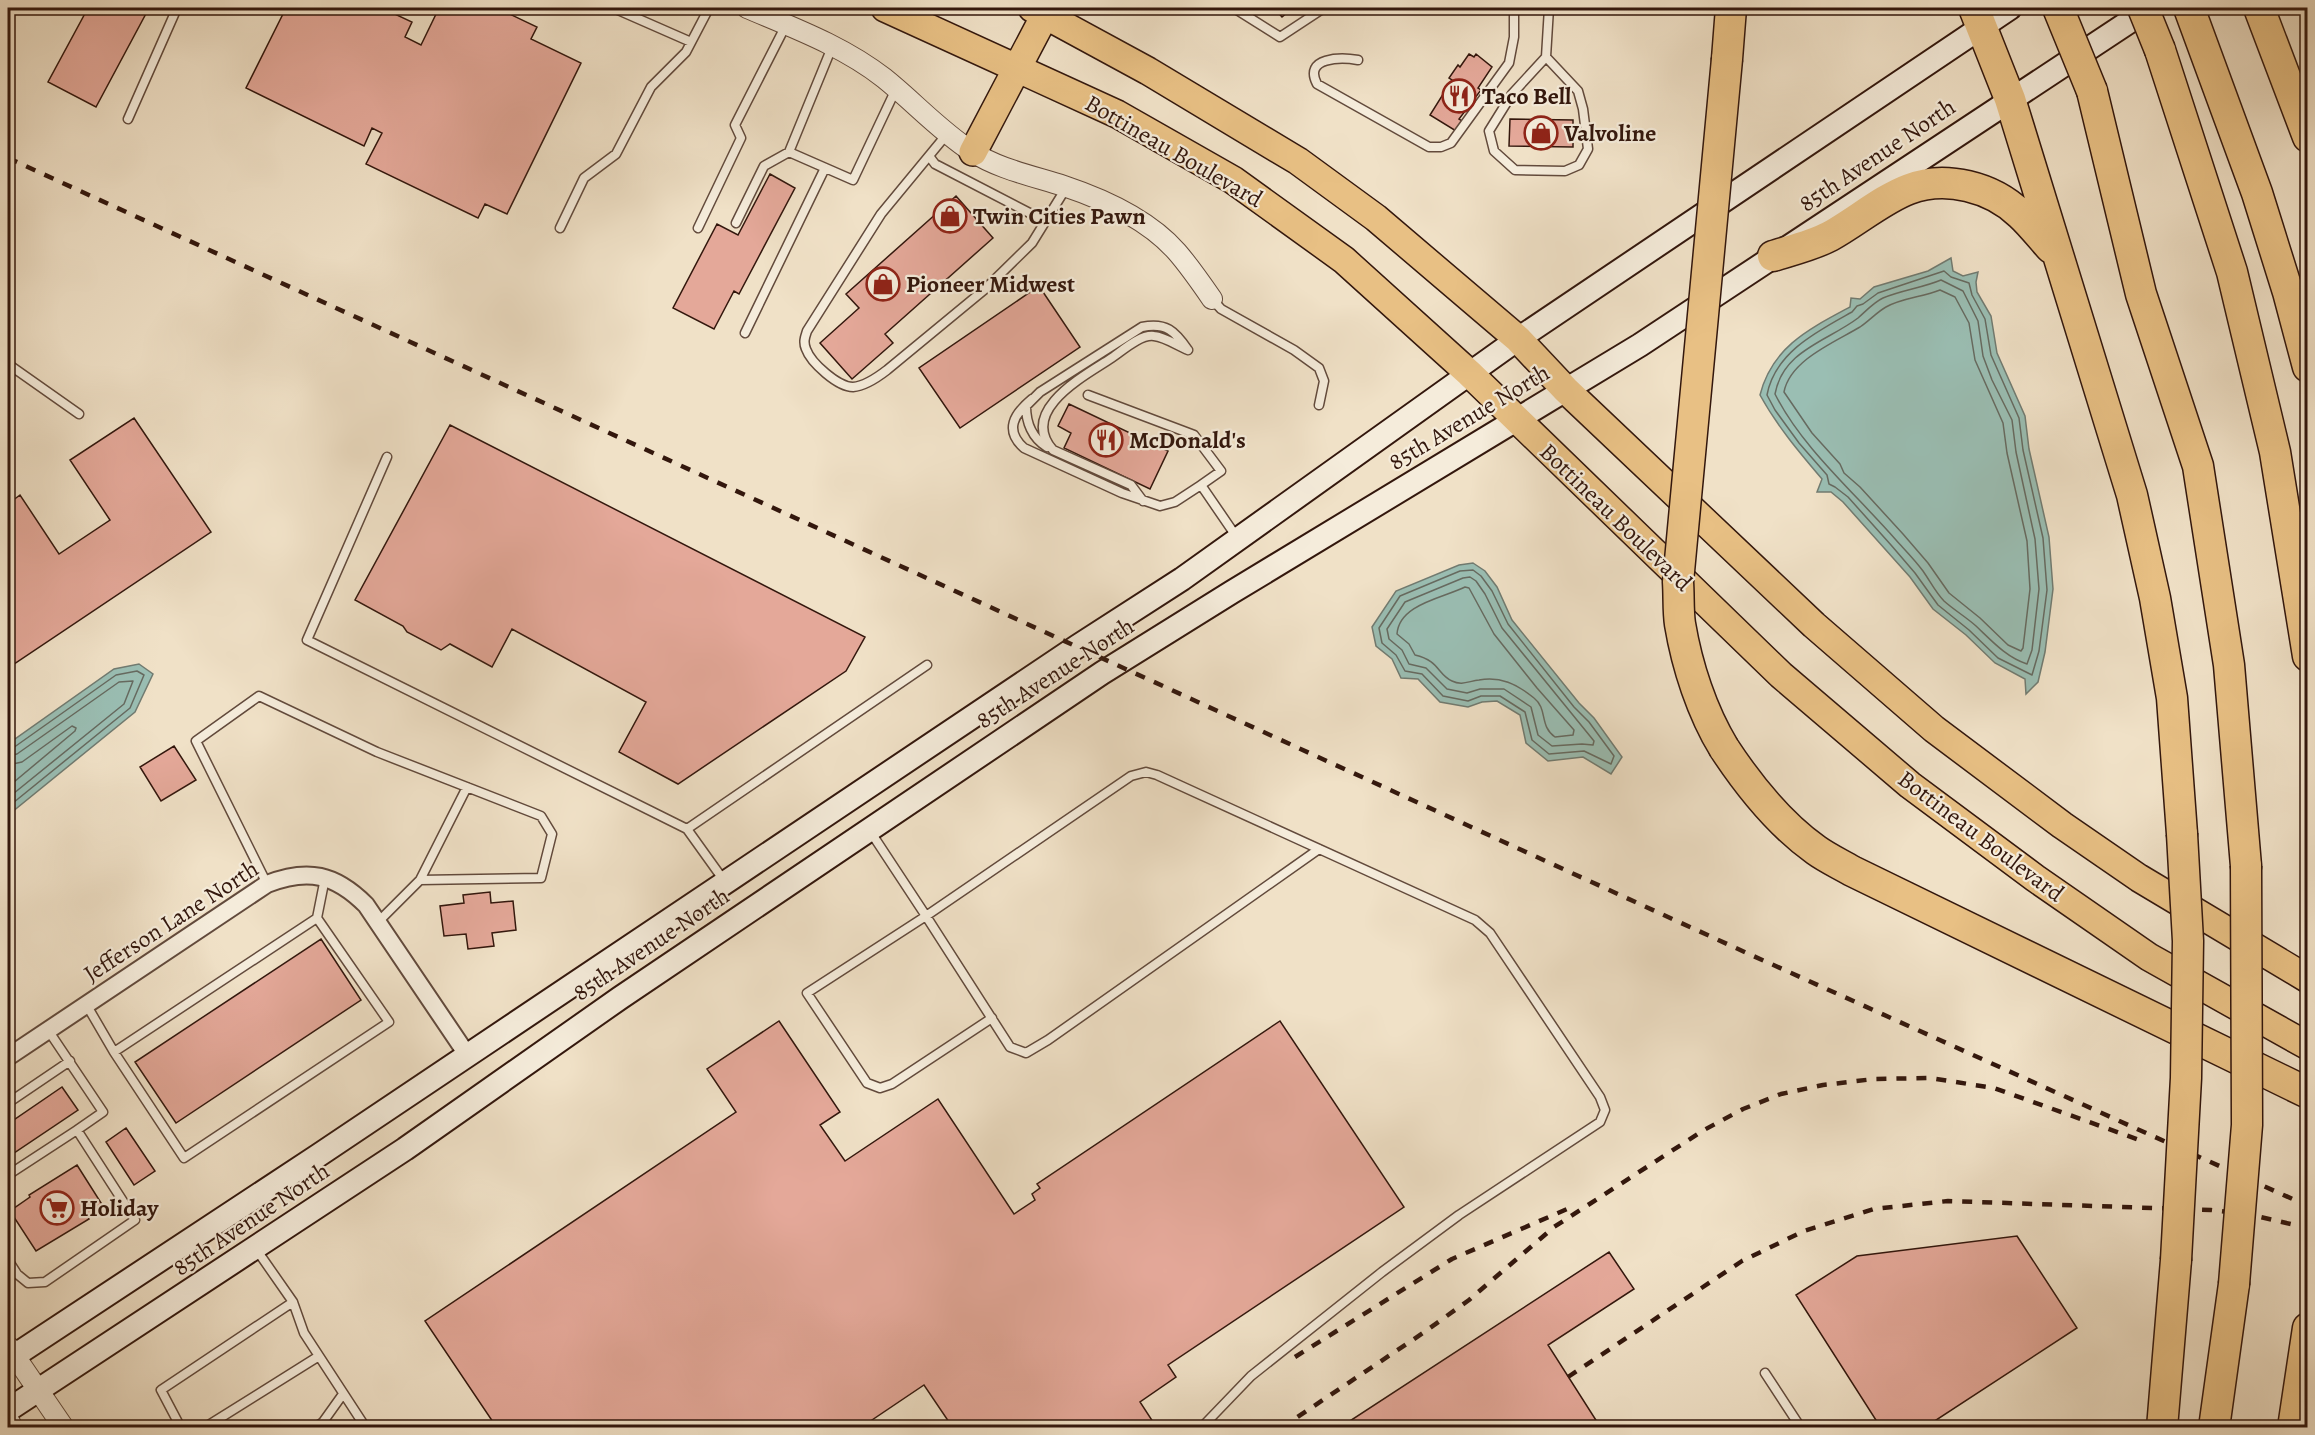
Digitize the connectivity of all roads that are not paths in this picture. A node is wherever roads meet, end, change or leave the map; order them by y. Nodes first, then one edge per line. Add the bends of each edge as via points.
1 (177, 8) edge
2 (709, 8) edge
3 (747, 8) edge
4 (1234, 8) edge
5 (1324, 8) edge
6 (1514, 8) edge
7 (1549, 8) edge
8 (1731, 8) edge
9 (2010, 8) edge
10 (2058, 8) edge
11 (2143, 8) edge
12 (2150, 8) edge
13 (2259, 8) edge
14 (618, 10) dead end
15 (1042, 10) edge
16 (896, 13) edge
17 (2193, 16) edge
18 (1977, 17) edge
19 (786, 25) junction
20 (691, 42) junction
21 (832, 46) junction
22 (1546, 57) junction
23 (1358, 60) dead end
24 (1018, 68) junction
25 (896, 89) junction
26 (2010, 99) junction
27 (128, 119) dead end
28 (947, 134) junction
29 (2307, 137) edge
30 (789, 152) junction
31 (973, 152) junction
32 (929, 156) junction
33 (825, 168) junction
34 (1067, 187) junction
35 (1045, 221) junction
36 (736, 223) dead end
37 (560, 228) dead end
38 (698, 228) dead end
39 (1773, 256) junction
40 (2060, 259) junction
41 (1212, 299) joint
42 (745, 333) dead end
43 (1518, 339) junction
44 (8, 364) edge
45 (2307, 368) edge
46 (1469, 373) junction
47 (1566, 390) junction
48 (1088, 395) dead end
49 (1032, 399) junction
50 (1319, 405) dead end
51 (79, 414) dead end
52 (1516, 421) junction
53 (1053, 450) junction
54 (387, 458) dead end
55 (1201, 485) junction
56 (1143, 501) junction
57 (1238, 540) junction
58 (2307, 656) edge
59 (927, 664) dead end
60 (467, 788) junction
61 (848, 801) junction
62 (687, 829) junction
63 (868, 829) junction
64 (1319, 849) junction
65 (325, 878) junction
66 (420, 880) junction
67 (725, 883) junction
68 (267, 884) junction
69 (745, 912) junction
70 (926, 916) junction
71 (317, 918) junction
72 (379, 921) junction
73 (2307, 979) edge
74 (86, 1005) junction
75 (992, 1018) junction
76 (48, 1029) junction
77 (2307, 1046) edge
78 (114, 1052) junction
79 (8, 1056) edge
80 (468, 1056) junction
81 (70, 1061) junction
82 (2307, 1093) edge
83 (8, 1103) edge
84 (77, 1130) junction
85 (8, 1175) edge
86 (255, 1248) junction
87 (8, 1260) edge
88 (293, 1302) junction
89 (2307, 1328) edge
90 (10, 1354) edge
91 (319, 1356) junction
92 (1765, 1373) dead end
93 (39, 1391) junction
94 (343, 1394) junction
95 (8, 1410) edge
96 (8, 1419) edge
97 (13, 1428) edge
98 (64, 1428) edge
99 (181, 1428) edge
100 (204, 1428) edge
101 (314, 1428) edge
102 (366, 1428) edge
103 (1201, 1428) edge
104 (1801, 1428) edge
105 (2162, 1428) edge
106 (2214, 1428) edge
107 (2293, 1428) edge

1 - 27 lane
2 - 20 lane
3 - 19 street
4 - 5 lane via 1280,37
6 - 23 lane via 1509,63 1451,143 1441,147 1429,147 1317,84 1313,76 1322,62 1343,57
7 - 22 lane
8 - 82 highway, bridge via 1678,582 1680,623 1691,669 1724,748 1745,780 1780,820 1817,851
9 - 18 main road, 85th Avenue North
10 - 106 highway, bridge via 2092,91 2141,294 2198,466 2229,665 2246,866 2247,1125 2234,1284
11 - 58 highway, bridge via 2232,272 2275,452
12 - 26 main road, 85th Avenue North
13 - 29 highway
14 - 20 lane
15 - 24 highway
15 - 43 highway via 1298,161 1376,218
16 - 24 highway, Bottineau Boulevard
17 - 45 highway via 2257,193
18 - 26 highway
18 - 43 main road, 85th Avenue North
19 - 21 street
19 - 38 lane via 735,125 741,138
20 - 37 lane via 651,87 616,154 584,178
21 - 25 street via 854,57
21 - 30 lane
22 - 22 lane via 1512,94 1490,131 1494,151 1515,170 1565,171 1579,165 1588,149 1578,91
24 - 31 highway
24 - 46 highway, Bottineau Boulevard via 1117,114 1233,180 1344,261
25 - 28 street
25 - 33 lane via 853,180
26 - 39 main road, 85th Avenue North
26 - 40 highway
28 - 31 street
28 - 32 lane
30 - 33 lane
30 - 36 lane via 764,166
31 - 34 street via 1007,168
32 - 35 lane via 935,164
32 - 35 lane via 881,214 804,339 806,351 830,377 846,386 856,387 874,380 910,353 1032,243
33 - 42 lane
34 - 35 lane
34 - 41 street via 1107,203 1145,225 1176,250
39 - 40 highway via 1828,237 1908,189 1947,183 1980,190 2020,213
39 - 47 main road, 85th Avenue North
40 - 105 highway, bridge via 2132,495 2172,698 2188,941 2186,1078
41 - 50 lane via 1221,309 1319,368 1324,381
43 - 46 main road, 85th Avenue North
43 - 47 highway
44 - 51 lane
46 - 52 highway, Bottineau Boulevard
46 - 57 main road, 85th Avenue North
47 - 52 main road, 85th Avenue North
47 - 73 highway via 1814,625 1934,729 2139,878
48 - 55 lane via 1194,435 1221,471
49 - 53 lane via 1026,406 1030,427 1042,444
49 - 53 lane via 1142,327 1154,325 1170,330 1188,350 1154,336 1147,337 1064,390 1049,407 1044,421 1046,442
49 - 56 lane via 1021,409 1012,432 1024,448
52 - 63 main road, 85th Avenue North via 1116,664
52 - 77 highway, Bottineau Boulevard via 1781,675 1910,785 2149,957
53 - 56 lane via 1131,485
54 - 62 lane via 307,640
55 - 56 lane via 1175,502 1160,506
55 - 57 lane
57 - 61 main road, 85th Avenue North
59 - 62 lane
60 - 66 lane
60 - 66 lane via 541,816 552,834 540,878
60 - 68 lane via 258,696 196,741
61 - 63 main road
61 - 67 main road, 85th Avenue North
62 - 67 lane
63 - 69 main road, 85th Avenue North
63 - 70 lane
64 - 70 lane via 1146,772 1131,776
64 - 75 lane via 1026,1053 1010,1047
64 - 103 lane via 1475,920 1490,933 1600,1096 1605,1110 1600,1122 1459,1215 1382,1272 1251,1376
65 - 68 street, Jefferson Lane North via 299,874
65 - 71 lane
65 - 72 street, Jefferson Lane North via 350,889
66 - 72 lane
67 - 69 main road
67 - 80 main road, 85th Avenue North
68 - 74 street, Jefferson Lane North
69 - 86 main road, 85th Avenue North via 405,1149
70 - 75 lane
70 - 75 lane via 807,993 867,1083 880,1088
71 - 78 lane
71 - 78 lane via 388,1022 184,1158
72 - 80 street, Jefferson Lane North
74 - 76 street, Jefferson Lane North
74 - 78 lane
76 - 79 street, Jefferson Lane North
76 - 81 lane
80 - 90 main road, 85th Avenue North
81 - 83 lane
81 - 84 lane via 103,1112
84 - 85 lane
84 - 87 lane via 135,1220 45,1282 28,1283 16,1274
86 - 88 lane
86 - 93 main road, 85th Avenue North
88 - 91 lane via 303,1333
88 - 99 lane via 160,1390
89 - 107 highway
90 - 93 street
91 - 94 lane
91 - 100 lane
92 - 104 lane
93 - 95 main road, 85th Avenue North
93 - 98 street
94 - 101 lane
94 - 102 lane
96 - 97 street

